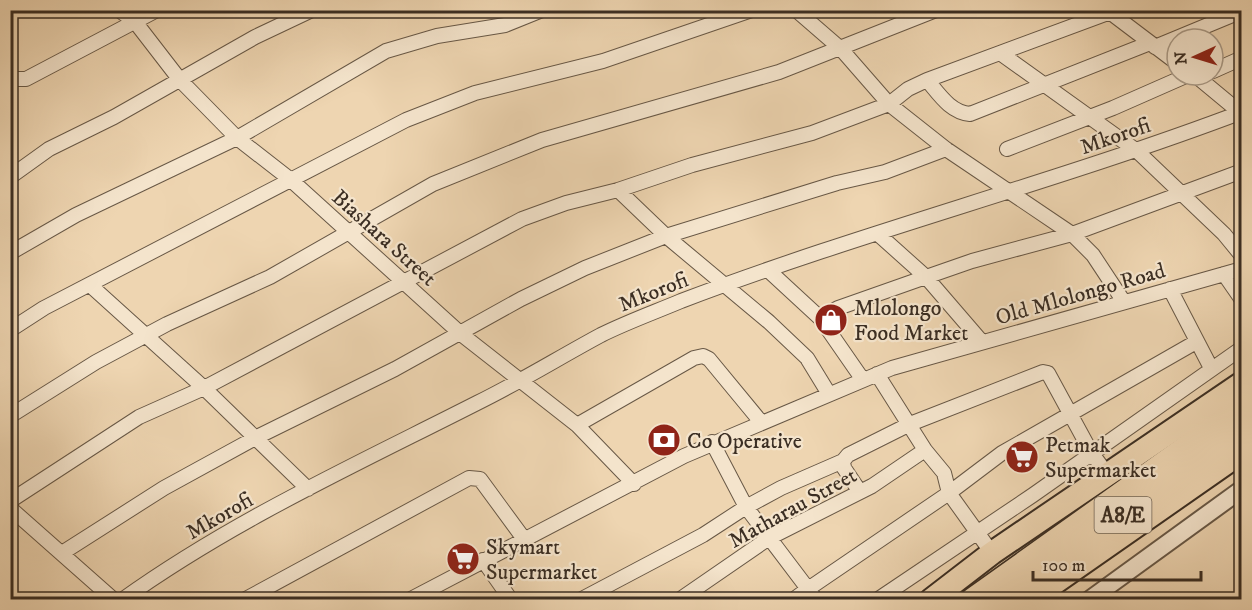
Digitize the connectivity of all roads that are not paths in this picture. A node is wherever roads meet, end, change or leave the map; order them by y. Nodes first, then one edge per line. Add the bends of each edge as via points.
1 (119, 10) edge
2 (157, 10) edge
3 (312, 10) edge
4 (542, 10) edge
5 (752, 10) edge
6 (796, 10) edge
7 (936, 10) edge
8 (1111, 11) edge
9 (1242, 11) edge
10 (136, 23) junction
11 (1153, 45) junction
12 (841, 49) junction
13 (999, 53) junction
14 (1165, 54) edge
15 (1242, 58) edge
16 (1225, 66) edge
17 (10, 79) edge
18 (180, 80) junction
19 (927, 80) junction
20 (1043, 85) junction
21 (1168, 87) edge
22 (1209, 87) edge
23 (889, 104) junction
24 (1241, 113) edge
25 (1088, 118) junction
26 (237, 138) junction
27 (946, 149) junction
28 (1008, 149) dead end
29 (1137, 151) junction
30 (1242, 171) edge
31 (10, 177) edge
32 (291, 180) junction
33 (618, 190) junction
34 (1011, 192) junction
35 (1181, 193) junction
36 (348, 232) junction
37 (878, 234) junction
38 (1072, 234) junction
39 (666, 236) junction
40 (10, 253) edge
41 (1242, 256) edge
42 (1242, 269) edge
43 (768, 270) junction
44 (1224, 274) junction
45 (926, 277) junction
46 (403, 282) junction
47 (90, 285) junction
48 (726, 285) junction
49 (1170, 289) junction
50 (1242, 300) edge
51 (1124, 302) junction
52 (820, 318) junction
53 (10, 330) edge
54 (461, 334) junction
55 (145, 336) junction
56 (982, 342) junction
57 (1196, 342) junction
58 (1242, 348) edge
59 (1211, 368) junction
60 (878, 374) junction
61 (863, 380) junction
62 (522, 381) junction
63 (1242, 383) edge
64 (204, 388) junction
65 (829, 394) junction
66 (1242, 408) edge
67 (1072, 414) junction
68 (10, 416) edge
69 (761, 422) junction
70 (910, 424) junction
71 (578, 425) junction
72 (1242, 430) edge
73 (255, 438) junction
74 (712, 442) junction
75 (925, 450) junction
76 (1091, 452) junction
77 (1242, 452) edge
78 (843, 461) junction
79 (1107, 474) junction
80 (634, 484) junction
81 (308, 489) junction
82 (1242, 489) edge
83 (860, 492) junction
84 (949, 493) junction
85 (10, 501) edge
86 (746, 507) junction
87 (10, 508) edge
88 (977, 531) junction
89 (524, 538) junction
90 (769, 538) junction
91 (62, 553) junction
92 (992, 553) junction
93 (483, 561) junction
94 (812, 594) edge
95 (114, 600) edge
96 (122, 600) edge
97 (244, 600) edge
98 (409, 600) edge
99 (511, 600) edge
100 (580, 600) edge
101 (679, 600) edge
102 (793, 600) edge
103 (877, 600) edge
104 (931, 600) edge
105 (973, 600) edge
106 (1004, 600) edge
107 (1030, 600) edge
108 (1089, 600) edge

1 - 10 street, Biashara Street
2 - 10 street
3 - 18 street
4 - 26 street via 505,25 437,36 386,51
5 - 32 street via 603,61 475,93 406,120
6 - 12 street
7 - 12 street
8 - 11 street
8 - 13 street
9 - 11 street
10 - 17 street via 26,79
10 - 18 street, Biashara Street
11 - 14 street
11 - 20 street
12 - 23 street
12 - 36 street via 779,72 542,140 434,184
13 - 19 street
13 - 20 street
15 - 16 street
18 - 26 street, Biashara Street
18 - 31 street via 49,148
19 - 20 street via 950,106 970,114
19 - 23 street
20 - 25 street
21 - 25 street
22 - 24 street
23 - 27 street
23 - 33 street via 812,134 692,165
24 - 29 street, Mkorofi
25 - 28 street
25 - 29 street
26 - 32 street, Biashara Street
26 - 40 street via 76,215
27 - 34 street
27 - 39 street via 885,172
29 - 34 street, Mkorofi
29 - 35 street
30 - 35 street
32 - 36 street, Biashara Street
32 - 47 street
33 - 39 street
33 - 46 street via 522,219
34 - 37 street, Mkorofi
34 - 38 street
35 - 38 street
35 - 41 street
36 - 46 street, Biashara Street
36 - 55 street via 270,277
37 - 43 street, Mkorofi
37 - 45 street
38 - 45 street
38 - 51 street via 1093,255
39 - 48 street
39 - 54 street via 585,268
42 - 44 street, Old Mlolongo Road
43 - 48 street, Mkorofi
43 - 52 street
44 - 49 street, Old Mlolongo Road
44 - 50 street
45 - 52 street
45 - 56 street
46 - 54 street, Biashara Street
46 - 64 street
47 - 53 street
47 - 55 street
48 - 62 street, Mkorofi via 603,334
48 - 65 street via 807,358
49 - 51 street, Old Mlolongo Road
49 - 57 street
51 - 56 street, Old Mlolongo Road
52 - 61 street
54 - 62 street, Biashara Street
54 - 73 street
55 - 64 street
55 - 68 street
56 - 60 street, Old Mlolongo Road
57 - 59 street
57 - 67 street
58 - 59 street
59 - 76 street
60 - 61 street, Old Mlolongo Road
60 - 70 street
61 - 65 street, Old Mlolongo Road
62 - 71 street, Biashara Street
62 - 81 street, Mkorofi
63 - 79 highway
64 - 73 street
64 - 85 street via 139,417
65 - 69 street, Old Mlolongo Road
66 - 105 highway, A8/E
67 - 70 street, Matharau Street via 1048,373 1043,372
67 - 76 street
67 - 84 street via 1002,453
69 - 71 street via 703,356
69 - 74 street, Old Mlolongo Road
70 - 75 street
70 - 78 street, Matharau Street
71 - 80 street, Biashara Street
72 - 106 highway, A8/E
73 - 81 street
73 - 91 street via 164,488
74 - 80 street, Old Mlolongo Road
74 - 86 street
75 - 83 street, Matharau Street
75 - 84 street via 944,473
76 - 79 street
76 - 88 street
77 - 107 highway
78 - 83 street
78 - 86 street, Matharau Street
79 - 92 highway
80 - 89 street, Old Mlolongo Road
81 - 96 street, Mkorofi via 150,579
82 - 108 street
83 - 90 street, Matharau Street
84 - 88 street
84 - 94 street
86 - 90 street
86 - 100 street, Matharau Street via 703,535
87 - 91 street
88 - 92 street
88 - 103 street
89 - 93 street, Old Mlolongo Road
89 - 97 street via 480,479 469,478
90 - 94 street
90 - 101 street, Matharau Street
91 - 95 street
92 - 104 highway
93 - 98 street, Old Mlolongo Road
93 - 99 street
94 - 102 street

